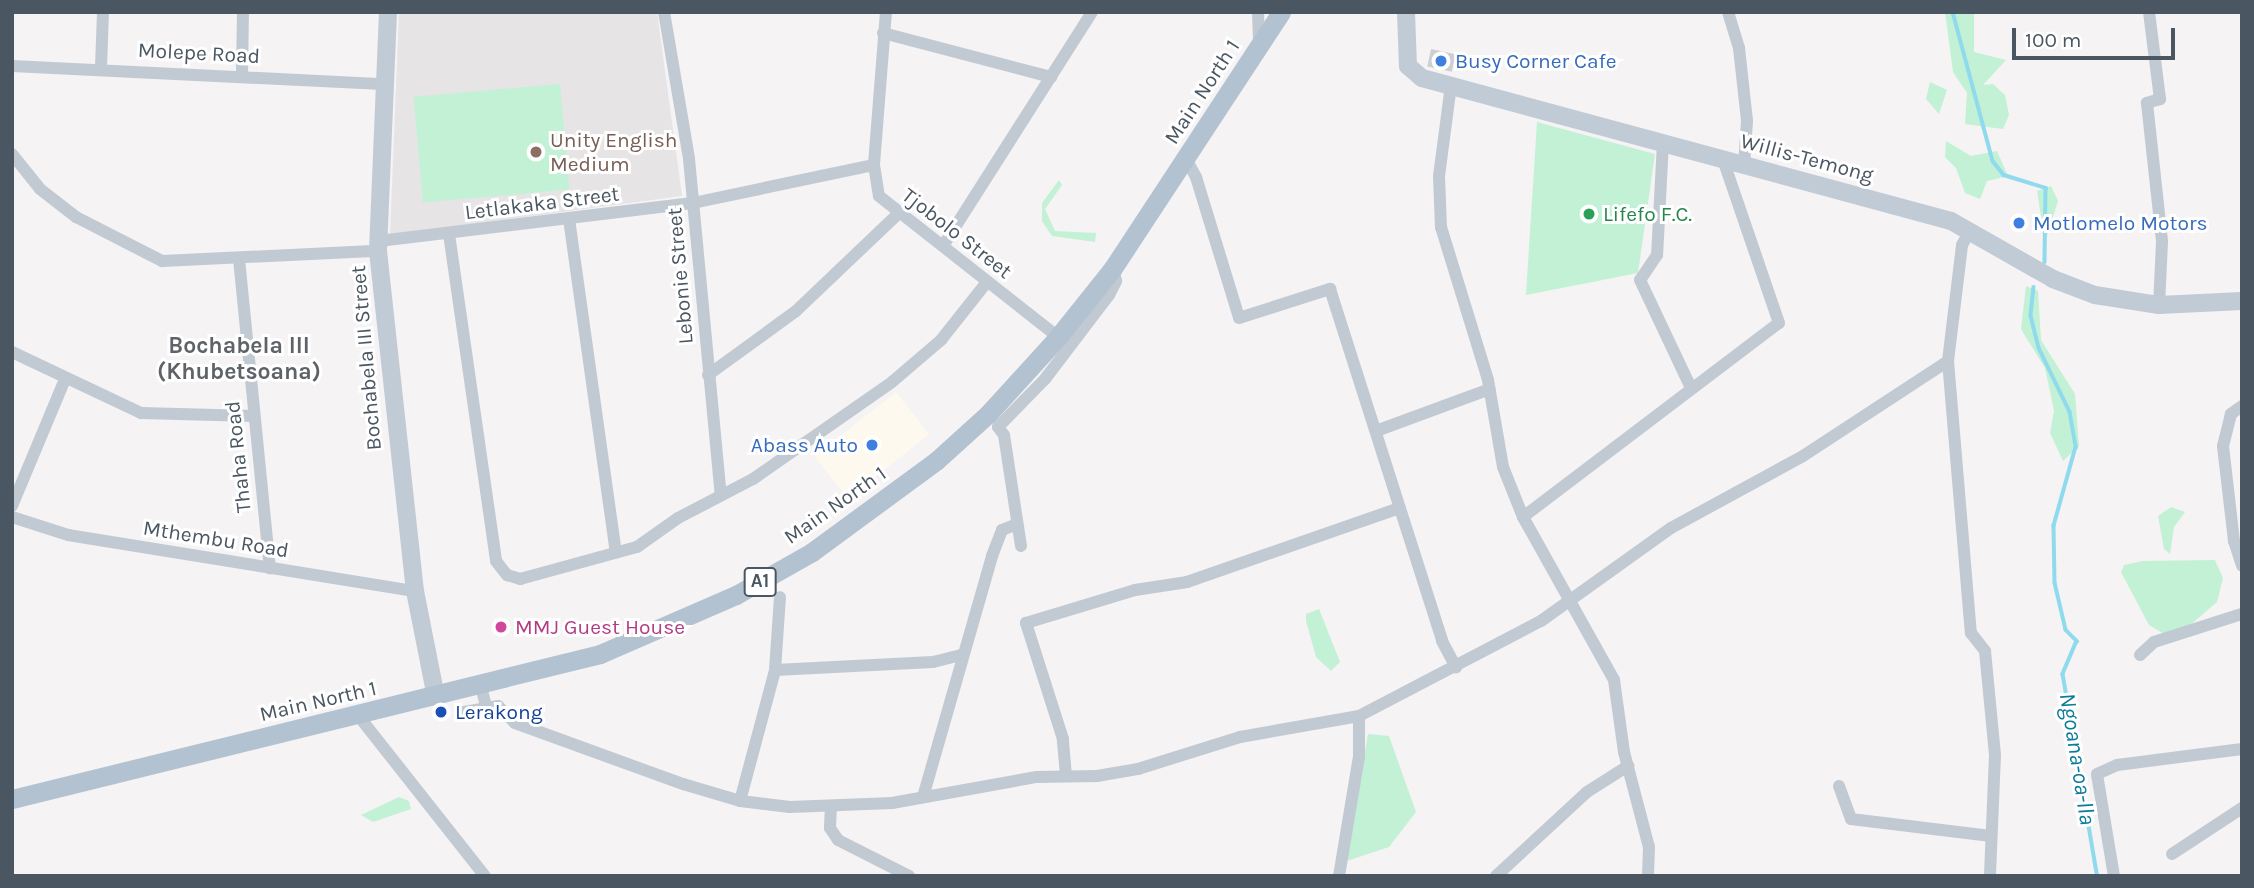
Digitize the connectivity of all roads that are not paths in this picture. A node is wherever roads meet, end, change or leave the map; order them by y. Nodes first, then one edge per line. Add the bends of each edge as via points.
1 (103, 12) edge
2 (243, 12) edge
3 (388, 12) edge
4 (664, 12) edge
5 (886, 12) edge
6 (1093, 12) edge
7 (1258, 12) edge
8 (1281, 12) edge
9 (1406, 12) edge
10 (1728, 12) edge
11 (2149, 12) edge
12 (883, 33) junction
13 (1259, 47) junction
14 (12, 66) edge
15 (102, 67) junction
16 (242, 74) junction
17 (1051, 77) junction
18 (383, 84) junction
19 (1451, 85) junction
20 (1663, 142) junction
21 (12, 154) edge
22 (1186, 159) junction
23 (1723, 159) junction
24 (874, 164) junction
25 (1744, 164) junction
26 (692, 203) junction
27 (899, 213) junction
28 (569, 219) junction
29 (1970, 229) junction
30 (449, 234) junction
31 (379, 246) junction
32 (943, 246) junction
33 (239, 259) junction
34 (1113, 268) junction
35 (987, 282) junction
36 (2242, 301) edge
37 (2159, 305) junction
38 (1058, 337) junction
39 (12, 352) edge
40 (1948, 361) junction
41 (708, 375) junction
42 (65, 379) junction
43 (1490, 388) junction
44 (1691, 388) junction
45 (2242, 406) edge
46 (253, 416) junction
47 (1376, 431) junction
48 (722, 495) junction
49 (12, 506) edge
50 (1399, 508) junction
51 (12, 517) edge
52 (1523, 517) junction
53 (1017, 524) junction
54 (2238, 539) edge
55 (1021, 546) dead end
56 (616, 552) junction
57 (2242, 566) edge
58 (270, 568) junction
59 (415, 592) junction
60 (780, 597) dead end
61 (1572, 599) junction
62 (2242, 614) edge
63 (961, 655) junction
64 (2140, 655) dead end
65 (1456, 667) junction
66 (775, 670) junction
67 (481, 687) junction
68 (436, 697) junction
69 (486, 709) junction
70 (464, 712) dead end
71 (357, 714) junction
72 (1359, 716) junction
73 (2242, 749) edge
74 (1628, 766) junction
75 (1066, 776) junction
76 (1839, 786) dead end
77 (923, 797) junction
78 (12, 799) edge
79 (740, 801) junction
80 (831, 807) junction
81 (2242, 808) edge
82 (1991, 836) junction
83 (2172, 854) dead end
84 (485, 876) edge
85 (909, 876) edge
86 (1339, 876) edge
87 (1496, 876) edge
88 (1648, 876) edge
89 (1990, 876) edge
90 (2114, 876) edge

1 - 15 street
2 - 16 street
3 - 18 main road, Bochabela III Street
4 - 26 street, Lebonie Street
5 - 12 street, Tjobolo Street
6 - 17 street
7 - 13 street
8 - 13 main road, Main North 1 / A1
9 - 19 main road, Willis-Temong via 1408,66 1415,75
10 - 25 street via 1739,48 1746,108
11 - 37 street via 2160,99 2147,103 2162,242
12 - 17 street
12 - 24 street, Tjobolo Street
13 - 22 main road, Main North 1 / A1
14 - 15 street, Molepe Road
15 - 16 street, Molepe Road
16 - 18 street, Molepe Road
17 - 32 street
18 - 31 main road, Bochabela III Street
19 - 20 main road, Willis-Temong
19 - 43 street via 1439,176 1441,227
20 - 23 main road, Willis-Temong
20 - 44 street via 1657,255 1640,280
21 - 33 street, Letlakaka Street via 40,189 76,218 162,261
22 - 34 main road, Main North 1 / A1
22 - 47 street via 1196,177 1239,318 1330,289
23 - 25 main road, Willis-Temong
23 - 44 street via 1722,167 1780,319
24 - 26 street, Letlakaka Street
24 - 27 street, Tjobolo Street via 874,187
25 - 29 main road, Willis-Temong
26 - 28 street, Letlakaka Street
26 - 41 street, Lebonie Street
27 - 32 street, Tjobolo Street
27 - 41 street via 796,311
28 - 30 street, Letlakaka Street
28 - 56 street
29 - 37 main road, Willis-Temong via 2071,287
29 - 40 street via 1962,245
30 - 31 street, Letlakaka Street
30 - 56 street via 496,561 507,575 520,579
31 - 33 street, Letlakaka Street
31 - 59 main road, Bochabela III Street
32 - 35 street, Tjobolo Street
33 - 46 street, Thaha Road
34 - 38 main road, Main North 1 / A1
34 - 53 street via 1116,281 1109,295 1045,379 998,427 1004,435
35 - 38 street, Tjobolo Street
35 - 48 street via 942,340 892,382 753,480
36 - 37 main road, Willis-Temong
38 - 67 main road, Main North 1 / A1 via 988,414 936,461 812,552 736,595 629,644
39 - 42 street
40 - 61 street via 1803,456 1671,528
40 - 82 street via 1971,633 1985,651 1995,755
41 - 48 street, Lebonie Street
42 - 46 street via 141,412
42 - 49 street
43 - 47 street
43 - 52 street via 1498,449
44 - 52 street
45 - 54 street via 2231,414 2223,446
46 - 58 street, Thaha Road
47 - 50 street
48 - 56 street via 637,547
50 - 65 street via 1442,641
50 - 75 street via 1308,535 1186,582 1135,590 1026,623 1063,739
51 - 58 street, Mthembu Road via 68,535
52 - 61 street
53 - 55 street
53 - 63 street via 1002,530
54 - 57 street
58 - 59 street, Mthembu Road
59 - 68 main road, Bochabela III Street
60 - 66 street
61 - 65 street
61 - 74 street via 1614,681
62 - 64 street via 2154,642
63 - 66 street via 933,662
63 - 77 street via 943,740
65 - 72 street
66 - 79 street
67 - 68 main road, Main North 1 / A1
67 - 69 street
68 - 71 main road, Main North 1 / A1
69 - 70 street
69 - 79 street via 498,706 515,723
71 - 78 main road, Main North 1 / A1
71 - 84 street
72 - 75 street via 1240,737 1138,769
72 - 86 street via 1359,757
73 - 90 street via 2144,761 2097,774
74 - 87 street via 1587,792
74 - 88 street via 1649,847
75 - 77 street
76 - 82 street via 1851,819
77 - 80 street
79 - 80 street
80 - 85 street via 830,828 838,840
81 - 83 street
82 - 89 street

